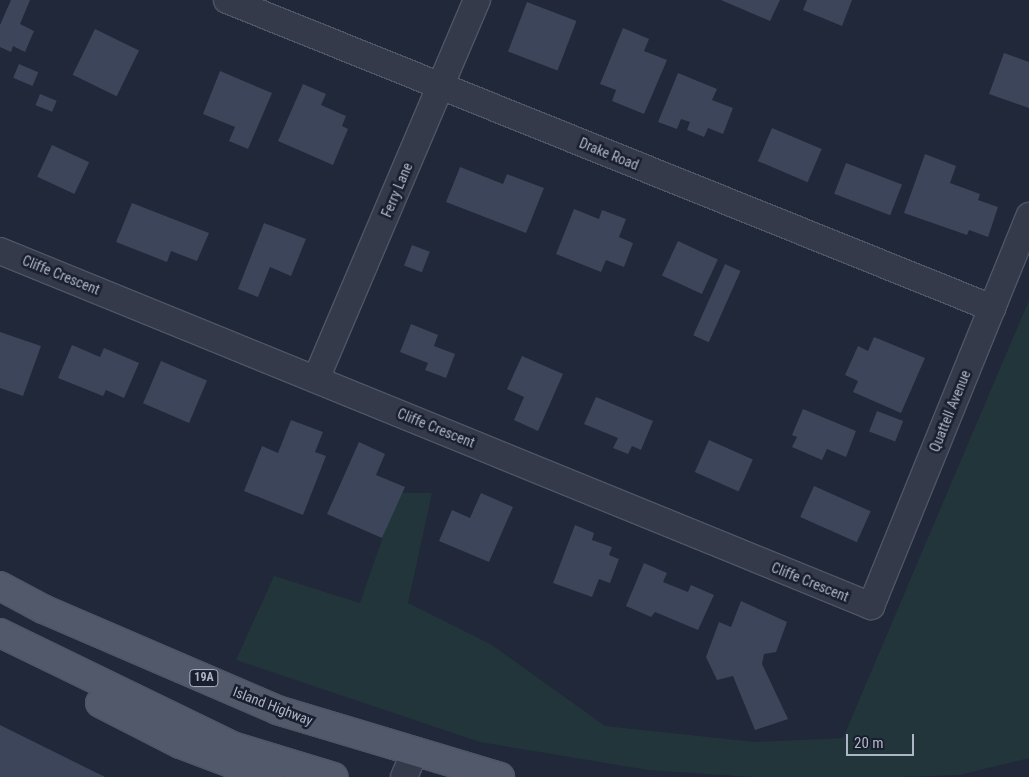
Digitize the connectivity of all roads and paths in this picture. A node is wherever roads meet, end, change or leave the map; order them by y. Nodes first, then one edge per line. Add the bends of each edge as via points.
1 (226, 0) edge
2 (477, 0) edge
3 (441, 86) junction
4 (1029, 216) edge
5 (0, 251) edge
6 (992, 308) junction
7 (316, 379) junction
8 (0, 586) edge
9 (871, 606) joint
10 (0, 633) edge
11 (0, 644) edge
12 (409, 765) edge
13 (268, 777) edge
14 (334, 777) edge
15 (500, 777) edge

1 - 3 street, Drake Road
2 - 3 street, Ferry Lane
3 - 6 street, Drake Road
3 - 7 street, Ferry Lane
4 - 6 street, Quattell Avenue
5 - 7 street, Cliffe Crescent
6 - 9 street, Quattell Avenue
7 - 9 street, Cliffe Crescent
8 - 12 main road, Island Highway / 19A via 43,609
10 - 14 main road via 234,746
11 - 13 main road via 24,663 180,744
12 - 15 main road, Island Highway / 19A

